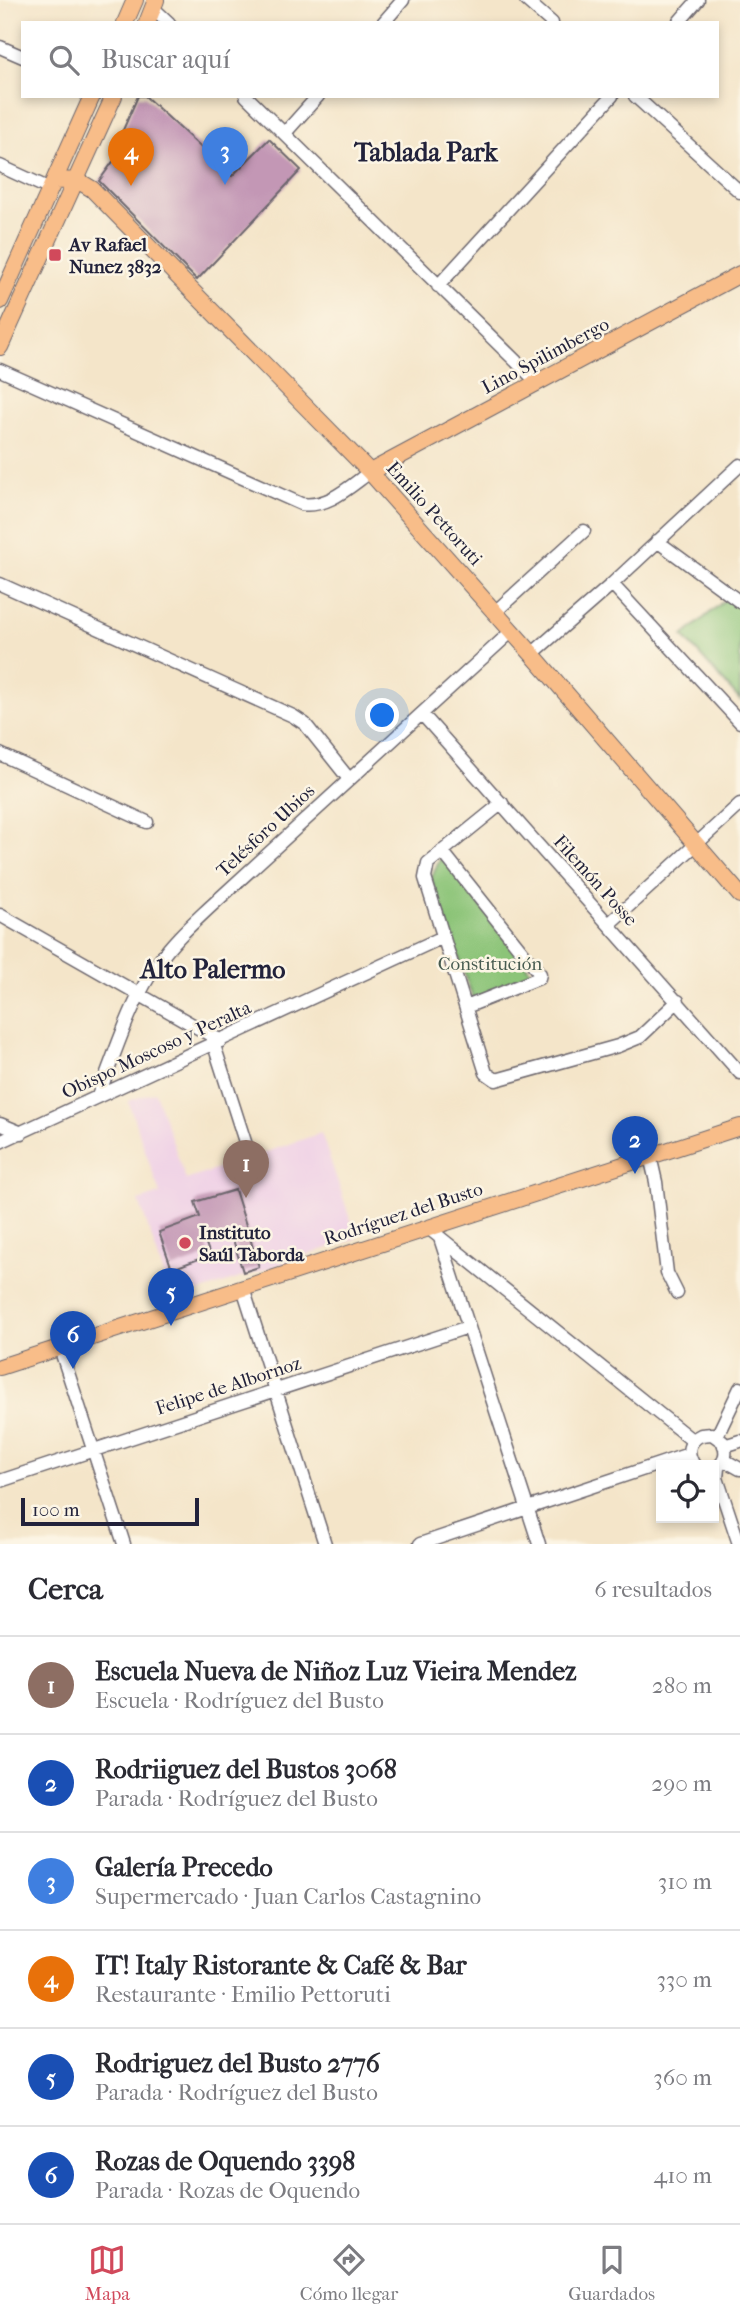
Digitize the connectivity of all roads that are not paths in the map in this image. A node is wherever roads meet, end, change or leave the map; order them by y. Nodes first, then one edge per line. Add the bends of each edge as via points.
1 (135, 0) edge
2 (403, 0) edge
3 (526, 0) edge
4 (698, 0) edge
5 (152, 10) edge
6 (126, 21) edge
7 (166, 21) edge
8 (385, 21) edge
9 (550, 21) edge
10 (680, 21) edge
11 (0, 47) edge
12 (21, 56) edge
13 (91, 98) edge
14 (113, 98) edge
15 (248, 98) edge
16 (316, 98) edge
17 (610, 98) edge
18 (637, 98) edge
19 (285, 134) junction
20 (0, 166) edge
21 (77, 180) junction
22 (52, 185) junction
23 (740, 192) edge
24 (740, 274) edge
25 (438, 286) junction
26 (1, 296) edge
27 (13, 316) junction
28 (0, 347) edge
29 (0, 370) edge
30 (537, 382) junction
31 (740, 465) edge
32 (370, 472) junction
33 (584, 531) dead end
34 (657, 541) junction
35 (0, 584) edge
36 (611, 584) junction
37 (740, 602) edge
38 (495, 612) junction
39 (512, 631) junction
40 (532, 654) junction
41 (422, 714) junction
42 (740, 722) edge
43 (0, 754) edge
44 (349, 779) junction
45 (502, 803) junction
46 (740, 804) edge
47 (147, 822) dead end
48 (697, 845) junction
49 (442, 851) junction
50 (740, 895) edge
51 (0, 915) edge
52 (610, 923) junction
53 (443, 937) junction
54 (139, 995) junction
55 (678, 1001) junction
56 (466, 1007) junction
57 (217, 1043) junction
58 (740, 1073) edge
59 (98, 1096) junction
60 (0, 1124) edge
61 (740, 1127) edge
62 (22, 1133) junction
63 (0, 1142) edge
64 (247, 1148) dead end
65 (650, 1156) junction
66 (433, 1233) junction
67 (243, 1288) junction
68 (677, 1293) dead end
69 (468, 1327) junction
70 (60, 1348) junction
71 (0, 1367) edge
72 (740, 1388) edge
73 (276, 1390) junction
74 (693, 1441) junction
75 (721, 1441) junction
76 (740, 1441) edge
77 (94, 1450) junction
78 (692, 1460) edge
79 (719, 1460) edge
80 (719, 1466) edge
81 (740, 1469) edge
82 (656, 1470) edge
83 (0, 1481) edge
84 (719, 1484) edge
85 (527, 1508) junction
86 (124, 1544) edge
87 (325, 1544) edge
88 (420, 1544) edge
89 (539, 1544) edge
90 (739, 1544) edge

1 - 6 main road
2 - 8 street
3 - 9 street
4 - 10 street
5 - 7 street
11 - 12 street
13 - 22 main road
14 - 21 main road
15 - 19 street
16 - 19 street
17 - 25 street
18 - 23 street
19 - 25 street
20 - 22 street
21 - 22 main road
21 - 27 main road
21 - 32 main road, Emilio Pettoruti via 92,189
22 - 26 main road
24 - 30 main road, Lino Spilimbergo
25 - 30 street
26 - 27 street
27 - 28 main road
29 - 32 street via 301,504 322,504
30 - 32 main road, Lino Spilimbergo
31 - 34 street
32 - 38 main road, Emilio Pettoruti
33 - 38 street
34 - 36 street
34 - 37 street
35 - 44 street via 293,716
36 - 40 street
36 - 42 street
38 - 39 main road, Emilio Pettoruti
39 - 40 main road, Emilio Pettoruti
39 - 41 street, Telésforo Ubios
40 - 48 main road, Emilio Pettoruti
41 - 44 street, Telésforo Ubios
41 - 45 street, Filemón Posse
43 - 47 street
44 - 54 street, Telésforo Ubios via 187,929 156,965
45 - 49 street
45 - 52 street, Filemón Posse
46 - 48 street
48 - 50 main road, Emilio Pettoruti
48 - 52 street
49 - 53 street via 428,863 425,878
49 - 56 street via 540,974
51 - 54 street
52 - 55 street, Filemón Posse
53 - 56 street
53 - 57 street, Obispo Moscoso y Peralta
54 - 57 street
54 - 59 street, Telésforo Ubios
55 - 56 street via 639,1037 496,1080 486,1073
55 - 58 street, Filemón Posse
57 - 59 street, Obispo Moscoso y Peralta
57 - 64 street
59 - 62 street, Obispo Moscoso y Peralta
60 - 62 street
61 - 65 main road, Rodríguez del Busto
62 - 63 street, Obispo Moscoso y Peralta
65 - 66 main road, Rodríguez del Busto
65 - 68 street via 667,1273
66 - 67 main road, Rodríguez del Busto
66 - 69 street
66 - 74 street
67 - 70 main road, Rodríguez del Busto
67 - 73 street
69 - 73 street, Felipe de Albornoz
69 - 85 street
70 - 71 main road, Rodríguez del Busto
70 - 77 street
72 - 75 street
73 - 77 street, Felipe de Albornoz
73 - 87 street
74 - 75 street via 707,1434
74 - 78 street
75 - 76 street
75 - 79 street
77 - 83 street, Felipe de Albornoz
77 - 86 street
80 - 81 street
82 - 85 street
84 - 90 street
85 - 88 street
85 - 89 street

